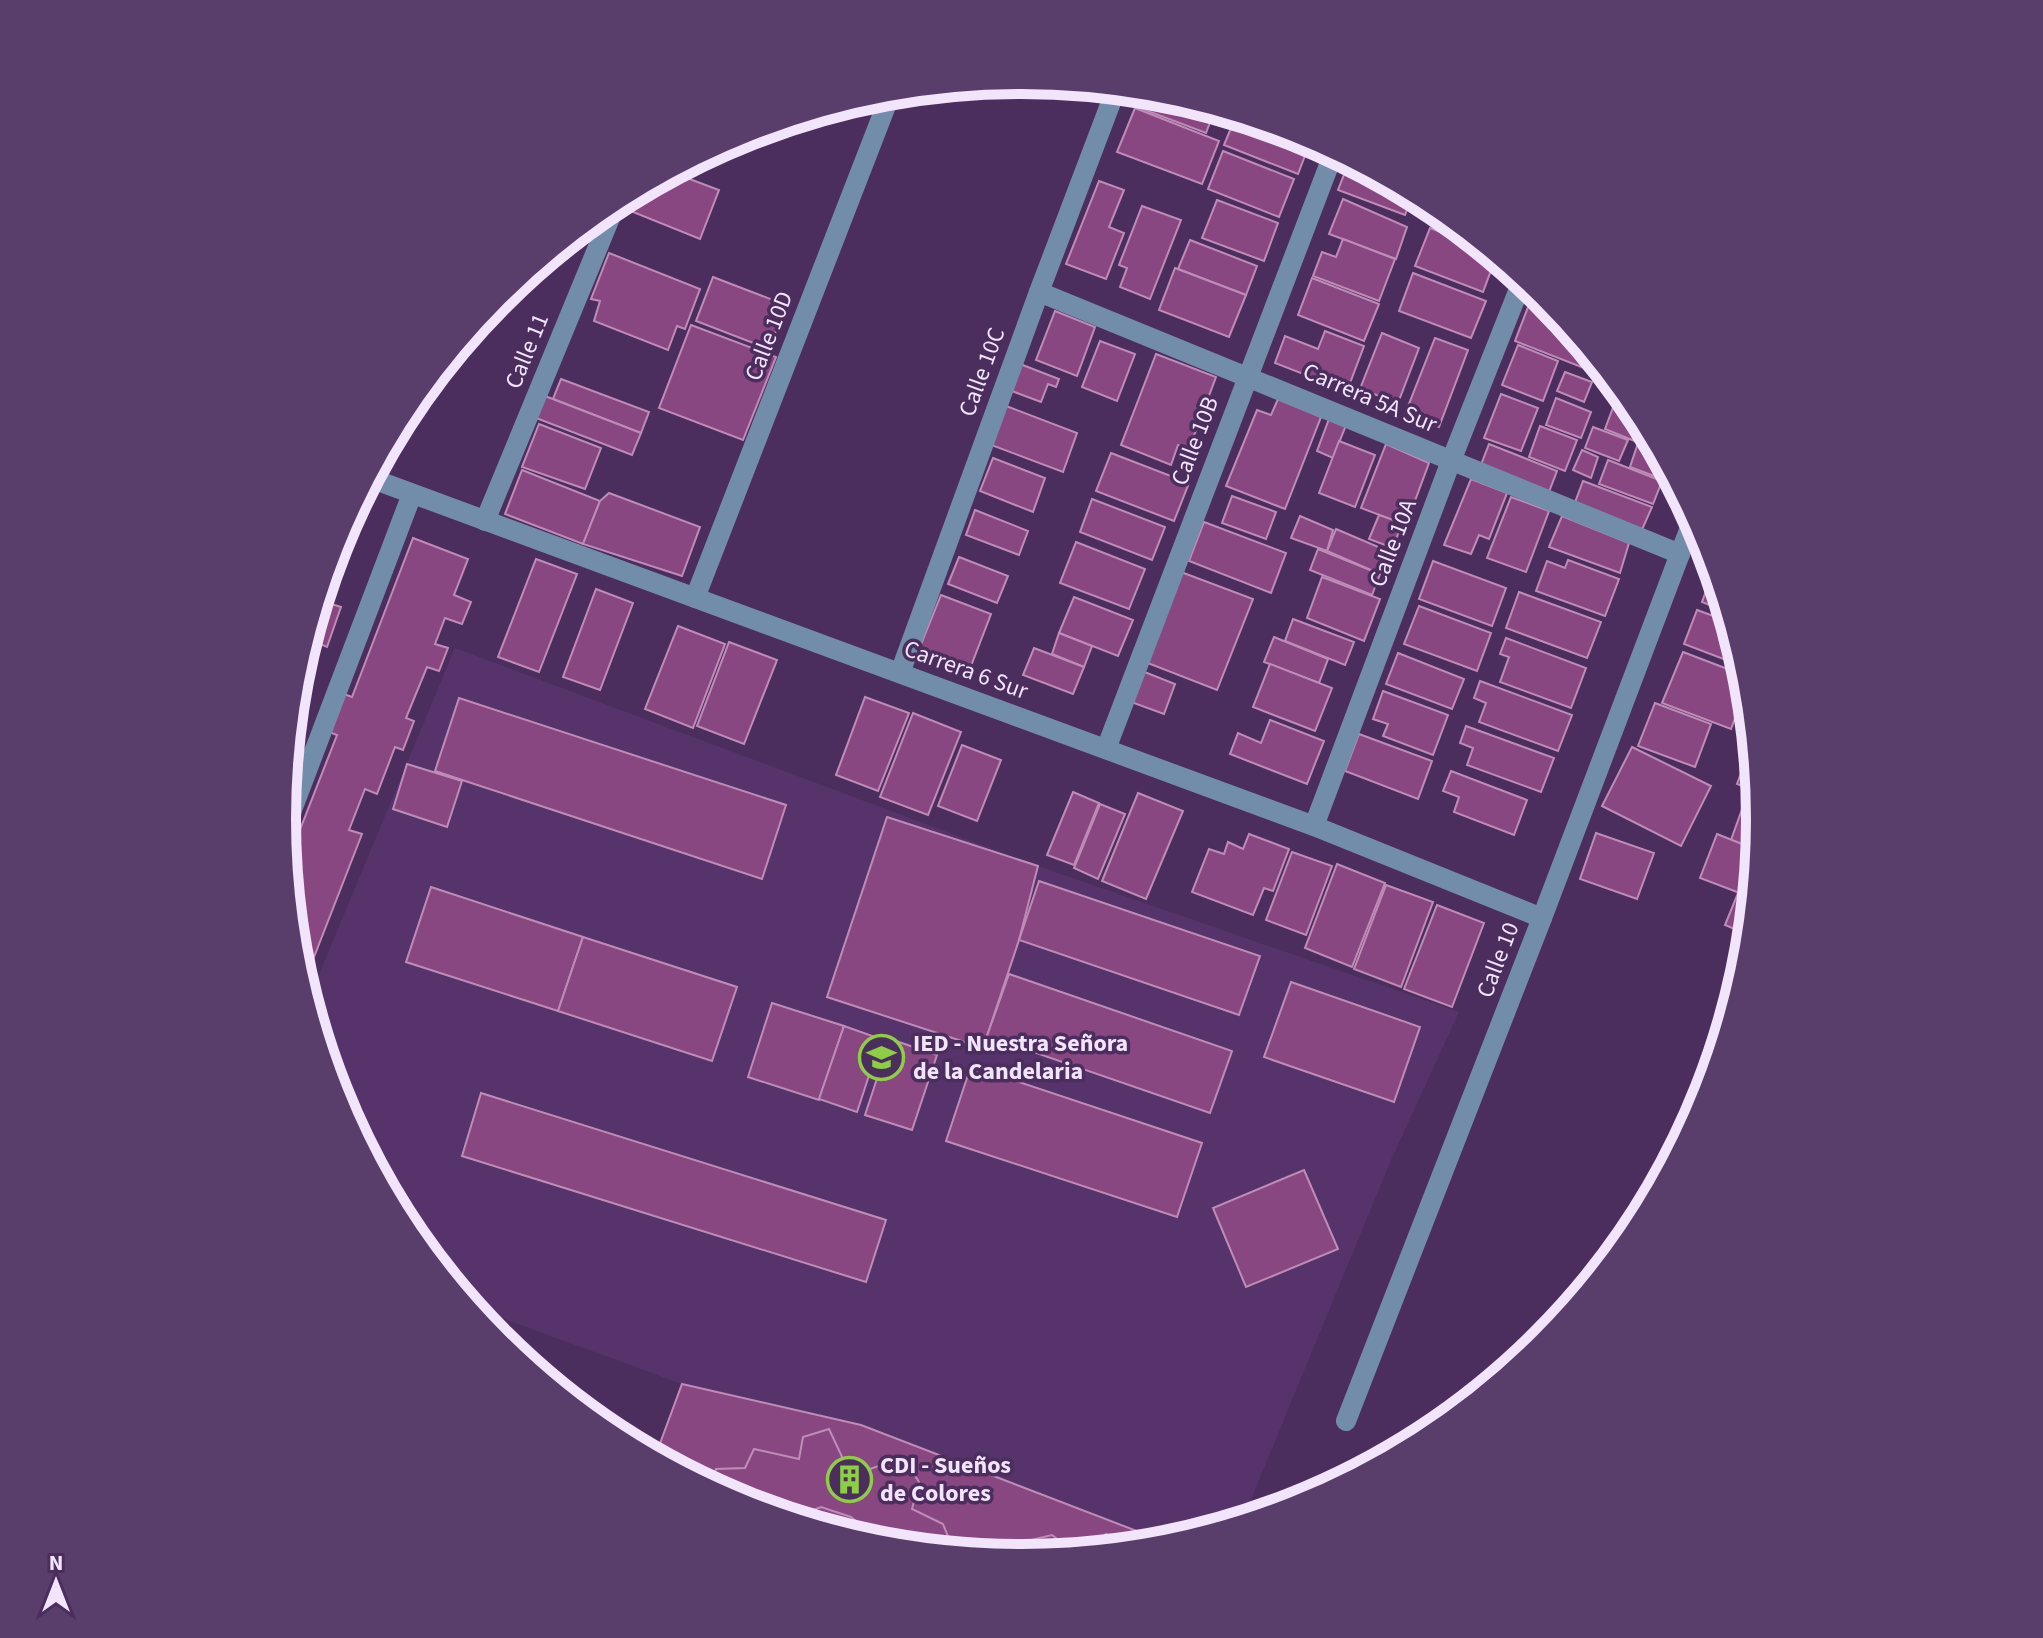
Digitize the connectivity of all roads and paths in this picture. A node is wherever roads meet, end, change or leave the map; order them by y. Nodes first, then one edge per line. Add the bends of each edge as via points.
1 (1112, 100) edge
2 (886, 107) edge
3 (1330, 163) edge
4 (607, 224) edge
5 (1518, 291) edge
6 (1039, 292) junction
7 (1248, 376) junction
8 (1451, 461) junction
9 (380, 482) edge
10 (412, 494) junction
11 (485, 521) junction
12 (1688, 534) edge
13 (1680, 554) junction
14 (695, 598) junction
15 (900, 673) junction
16 (1106, 749) junction
17 (297, 797) edge
18 (1314, 826) junction
19 (1542, 918) junction
20 (1346, 1421) dead end

1 - 6 street, Calle 10C
2 - 14 street, Calle 10D
3 - 7 street, Calle 10B
4 - 11 street, Calle 11
5 - 8 street, Calle 10A
6 - 7 street, Carrera 5A Sur
6 - 15 street, Calle 10C
7 - 8 street, Carrera 5A Sur
7 - 16 street, Calle 10B
8 - 13 street, Carrera 5A Sur
8 - 18 street, Calle 10A
9 - 10 street, Carrera 6 Sur
10 - 11 street, Carrera 6 Sur
10 - 17 street
11 - 14 street, Carrera 6 Sur
12 - 13 street, Calle 10
13 - 19 street, Calle 10
14 - 15 street, Carrera 6 Sur
15 - 16 street, Carrera 6 Sur
16 - 18 street, Carrera 6 Sur
18 - 19 street, Carrera 6 Sur
19 - 20 street, Calle 10

